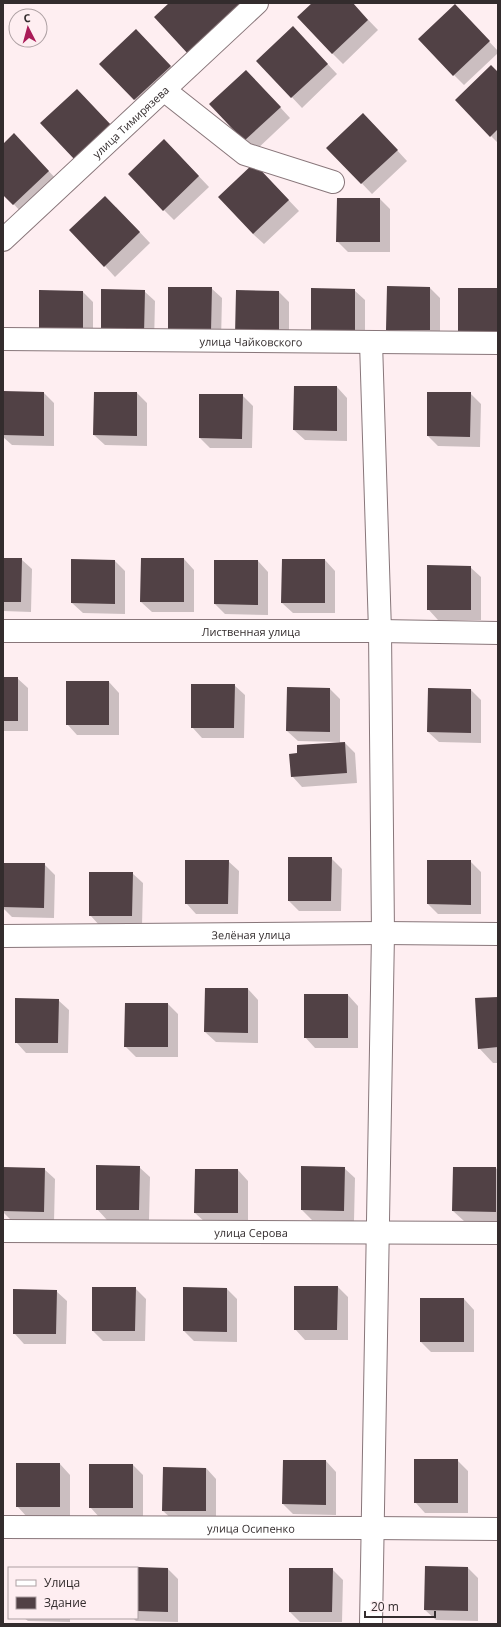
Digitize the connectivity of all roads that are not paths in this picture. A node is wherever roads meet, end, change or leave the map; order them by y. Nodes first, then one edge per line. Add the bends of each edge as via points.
1 (257, 3) edge
2 (164, 90) junction
3 (333, 182) dead end
4 (3, 240) edge
5 (3, 339) edge
6 (372, 342) junction
7 (498, 343) edge
8 (3, 631) edge
9 (380, 631) junction
10 (498, 633) edge
11 (383, 933) junction
12 (498, 934) edge
13 (3, 936) edge
14 (3, 1231) edge
15 (379, 1232) junction
16 (498, 1232) edge
17 (3, 1528) edge
18 (372, 1528) junction
19 (498, 1529) edge
20 (371, 1624) edge

1 - 2 street, улица Тимирязева
2 - 3 street via 245,154
2 - 4 street, улица Тимирязева
5 - 6 street, улица Чайковского
6 - 7 street, улица Чайковского
6 - 9 street
8 - 9 street, Лиственная улица
9 - 10 street, Лиственная улица
9 - 11 street
11 - 12 street, Зелёная улица
11 - 13 street, Зелёная улица
11 - 15 street
14 - 15 street, улица Серова
15 - 16 street, улица Серова
15 - 18 street
17 - 18 street, улица Осипенко
18 - 19 street, улица Осипенко
18 - 20 street

